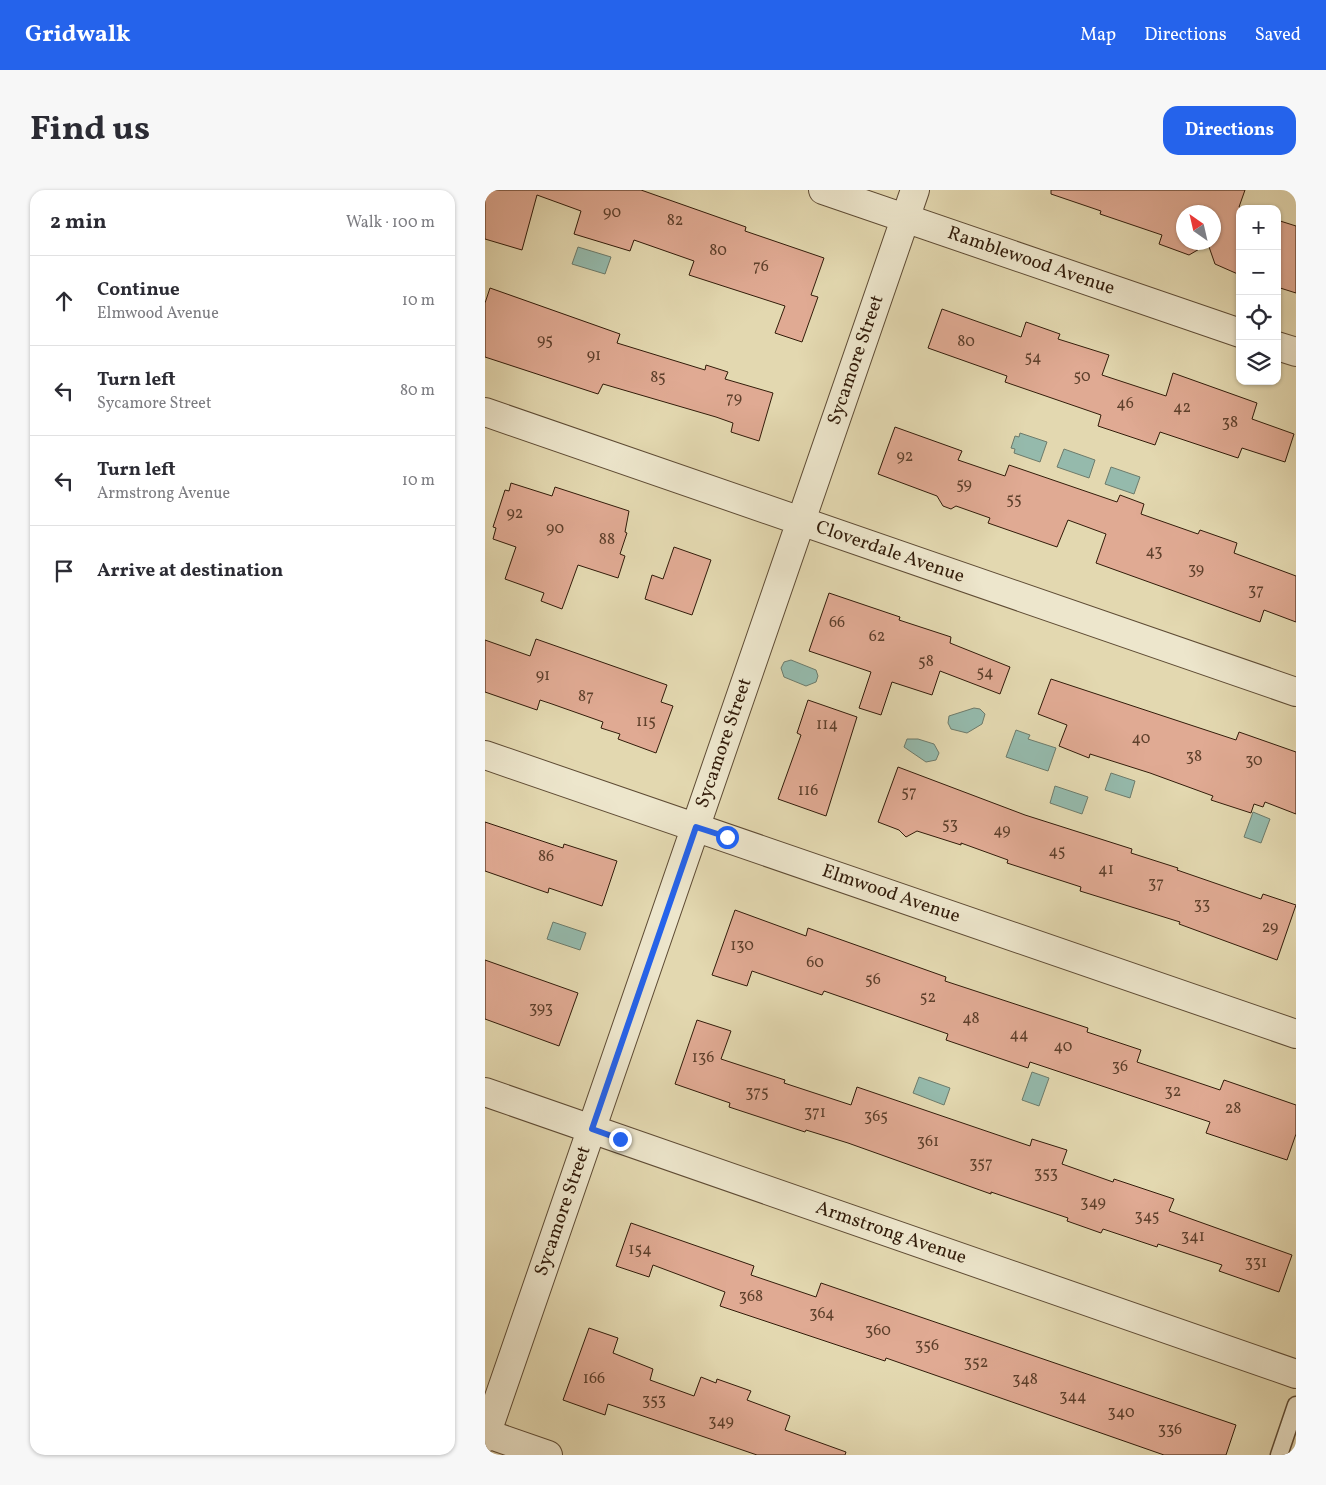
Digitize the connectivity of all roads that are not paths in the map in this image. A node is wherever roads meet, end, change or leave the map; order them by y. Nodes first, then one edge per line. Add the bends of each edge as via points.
1 (823, 190) edge
2 (915, 190) edge
3 (905, 218) junction
4 (1236, 332) edge
5 (1281, 347) edge
6 (1296, 352) edge
7 (485, 412) edge
8 (801, 522) junction
9 (1296, 692) edge
10 (485, 755) edge
11 (696, 827) junction
12 (1296, 1034) edge
13 (485, 1092) edge
14 (592, 1129) junction
15 (1296, 1374) edge
16 (1296, 1405) edge
17 (486, 1435) edge
18 (548, 1455) edge
19 (1279, 1455) edge

1 - 3 street, Ramblewood Avenue
2 - 3 street, Sycamore Street
3 - 4 street, Ramblewood Avenue
3 - 8 street, Sycamore Street
5 - 6 street
7 - 8 street, Cloverdale Avenue
8 - 9 street, Cloverdale Avenue
8 - 11 street, Sycamore Street
10 - 11 street, Elmwood Avenue
11 - 12 street, Elmwood Avenue
11 - 14 street, Sycamore Street
13 - 14 street, Armstrong Avenue
14 - 15 street, Armstrong Avenue
14 - 17 street, Sycamore Street
16 - 19 lane
17 - 18 street

